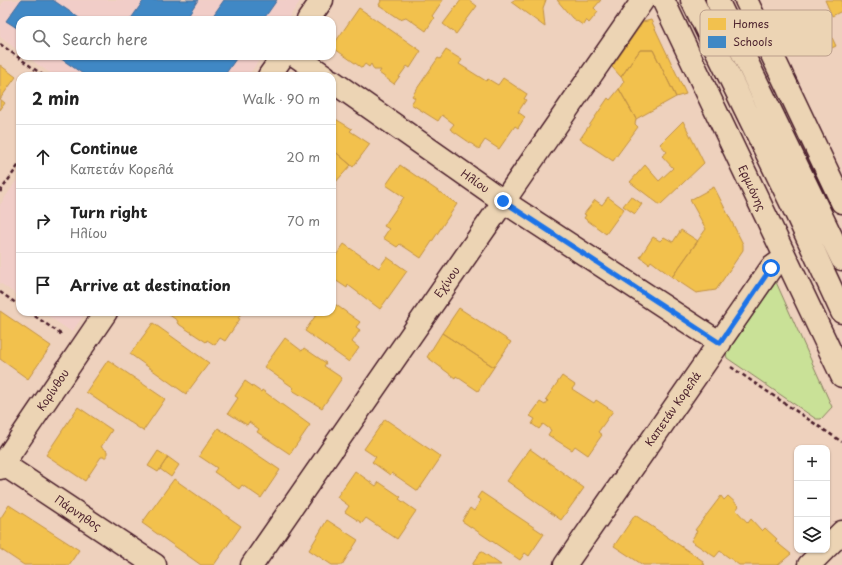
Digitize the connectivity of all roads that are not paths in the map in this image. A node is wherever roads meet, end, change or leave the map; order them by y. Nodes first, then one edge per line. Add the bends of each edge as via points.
1 (322, 0) edge
2 (643, 0) edge
3 (663, 0) edge
4 (692, 0) edge
5 (717, 0) edge
6 (746, 0) edge
7 (722, 10) edge
8 (751, 10) edge
9 (311, 16) edge
10 (700, 16) edge
11 (719, 56) edge
12 (744, 56) edge
13 (773, 56) edge
14 (280, 60) edge
15 (302, 60) edge
16 (272, 72) edge
17 (319, 72) edge
18 (336, 84) edge
19 (503, 201) junction
20 (842, 202) edge
21 (786, 258) junction
22 (842, 259) edge
23 (842, 312) edge
24 (103, 316) edge
25 (716, 348) junction
26 (842, 376) edge
27 (1, 465) edge
28 (821, 553) edge
29 (155, 565) edge
30 (252, 565) edge
31 (565, 565) edge
32 (809, 565) edge

1 - 9 street
2 - 19 street, Εχίνου
3 - 21 street, Ερμιόνης
4 - 10 street
5 - 7 street
6 - 8 street
11 - 23 street
12 - 22 street
13 - 20 street
14 - 16 street
15 - 17 street
18 - 19 street, Ηλίου
19 - 25 street, Ηλίου
19 - 30 street, Εχίνου
21 - 25 street, Καπετάν Κορελά via 771,268
21 - 26 street, Ερμιόνης
24 - 27 street, Κορίνθου
25 - 31 street, Καπετάν Κορελά
27 - 29 street, Πάρνηθος
28 - 32 street

